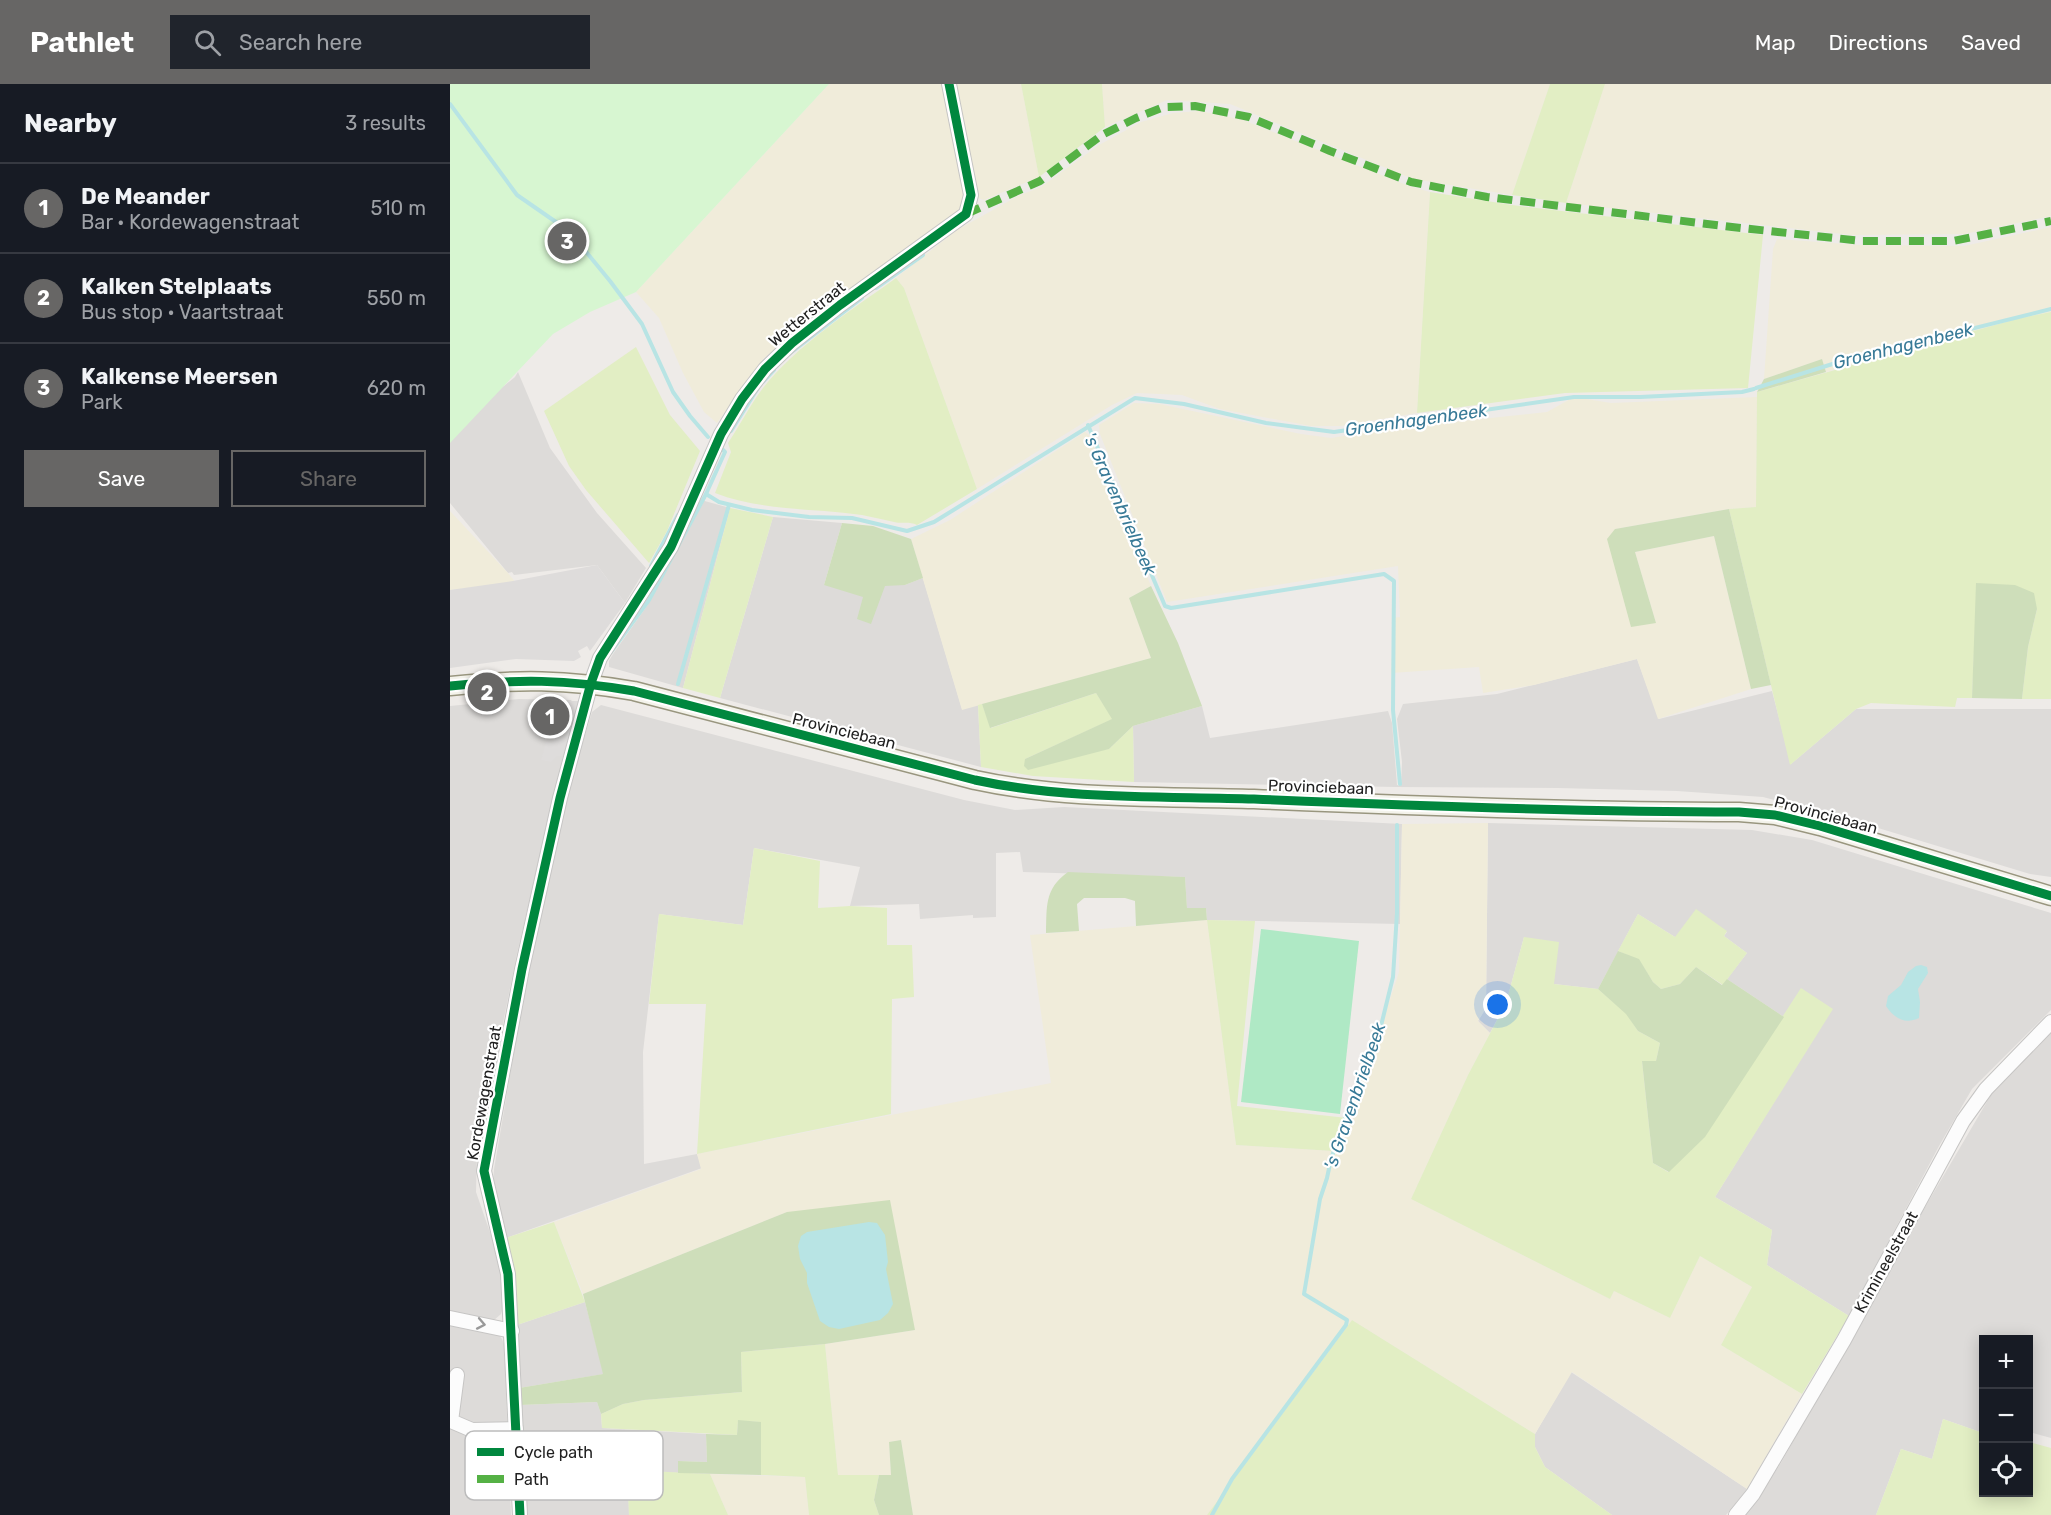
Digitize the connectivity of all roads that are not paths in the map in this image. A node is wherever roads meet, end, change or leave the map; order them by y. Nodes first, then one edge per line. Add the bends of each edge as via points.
1 (949, 84) edge
2 (591, 683) junction
3 (450, 686) edge
4 (2051, 896) edge
5 (2051, 1022) edge
6 (450, 1318) edge
7 (512, 1331) junction
8 (457, 1375) dead end
9 (516, 1429) joint
10 (519, 1500) edge
11 (520, 1515) edge
12 (1736, 1515) edge

1 - 2 street, Wetterstraat via 970,195 966,214 832,311 765,369 721,434 671,547 600,658
2 - 3 main road, Provinciebaan via 508,680
2 - 4 main road, Provinciebaan via 1009,787 1049,793 1775,815
2 - 7 street, Kordewagenstraat via 560,798 522,969 484,1171 508,1274
5 - 12 street, Krimineelstraat via 1986,1089 1963,1121 1844,1340 1753,1494
6 -> 7 street
7 - 9 street, Kordewagenstraat
8 - 9 street via 452,1421 472,1430
10 - 11 street, Kordewagenstraat

